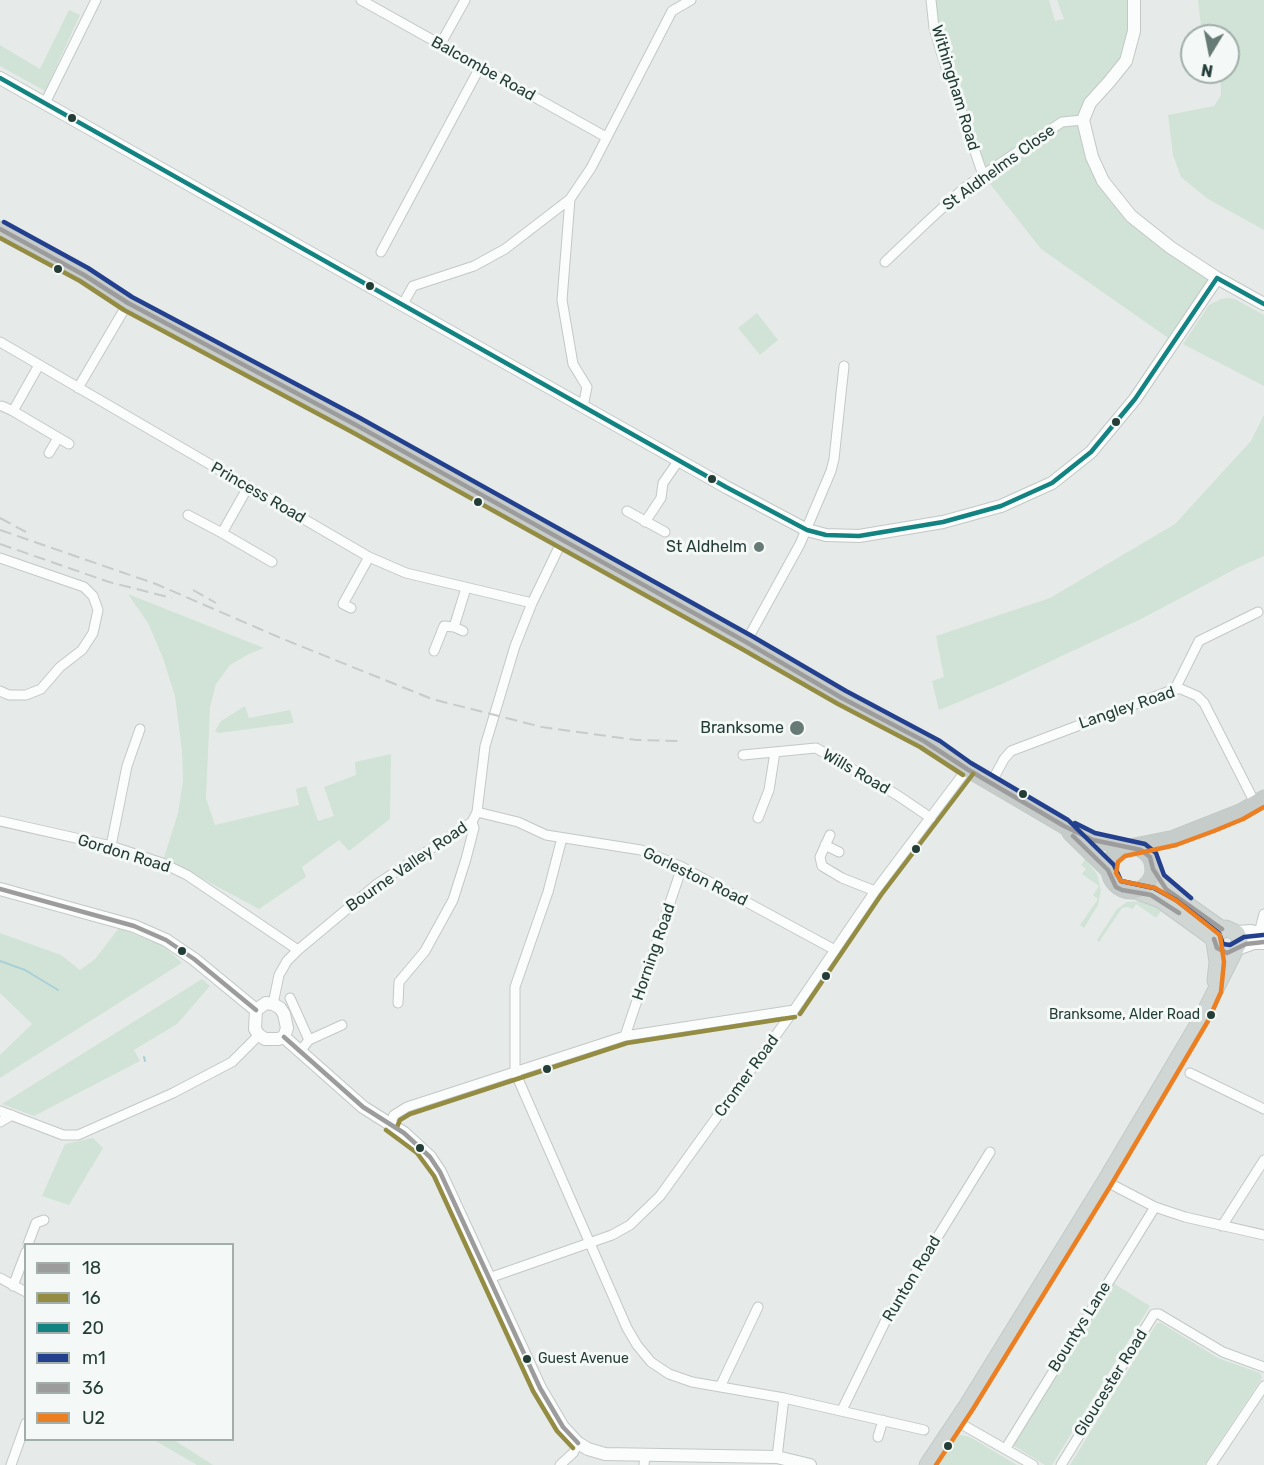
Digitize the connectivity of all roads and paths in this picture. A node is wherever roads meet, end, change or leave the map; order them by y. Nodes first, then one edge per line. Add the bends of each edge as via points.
1 (96, 0) edge
2 (361, 0) edge
3 (465, 0) edge
4 (691, 0) edge
5 (931, 0) edge
6 (1134, 0) edge
7 (440, 45) junction
8 (480, 67) junction
9 (0, 78) edge
10 (0, 87) edge
11 (23, 91) junction
12 (45, 103) junction
13 (1083, 120) junction
14 (606, 137) junction
15 (983, 175) junction
16 (570, 199) junction
17 (0, 229) edge
18 (381, 252) dead end
19 (885, 262) dead end
20 (1217, 278) junction
21 (128, 303) junction
22 (402, 304) junction
23 (1264, 304) edge
24 (0, 342) edge
25 (39, 365) junction
26 (844, 366) dead end
27 (78, 388) junction
28 (2, 406) dead end
29 (583, 406) junction
30 (13, 411) junction
31 (58, 438) junction
32 (69, 444) dead end
33 (49, 453) dead end
34 (679, 460) junction
35 (248, 487) junction
36 (627, 511) dead end
37 (188, 514) dead end
38 (645, 522) junction
39 (807, 530) junction
40 (665, 532) dead end
41 (222, 533) junction
42 (570, 545) junction
43 (369, 557) junction
44 (0, 558) edge
45 (272, 562) dead end
46 (465, 588) junction
47 (334, 598) dead end
48 (532, 603) junction
49 (1258, 612) dead end
50 (746, 642) junction
51 (434, 651) dead end
52 (1175, 689) junction
53 (0, 692) edge
54 (140, 729) dead end
55 (775, 752) junction
56 (743, 755) dead end
57 (967, 769) junction
58 (991, 783) junction
59 (1260, 800) edge
60 (477, 812) junction
61 (758, 818) dead end
62 (931, 818) junction
63 (0, 821) edge
64 (472, 822) junction
65 (1064, 826) junction
66 (830, 835) dead end
67 (562, 838) junction
68 (1174, 838) junction
69 (825, 845) junction
70 (111, 846) junction
71 (1129, 847) junction
72 (839, 852) dead end
73 (682, 867) junction
74 (1153, 867) junction
75 (1108, 870) junction
76 (0, 889) edge
77 (875, 891) junction
78 (1136, 891) junction
79 (1264, 914) edge
80 (1262, 937) edge
81 (1218, 939) junction
82 (1236, 944) junction
83 (298, 950) junction
84 (835, 950) junction
85 (1214, 990) junction
86 (290, 998) dead end
87 (398, 1003) dead end
88 (273, 1004) junction
89 (256, 1010) junction
90 (794, 1010) junction
91 (342, 1025) dead end
92 (259, 1035) junction
93 (626, 1036) junction
94 (284, 1037) junction
95 (305, 1045) junction
96 (515, 1072) junction
97 (1190, 1073) dead end
98 (1264, 1109) edge
99 (0, 1111) edge
100 (12, 1115) junction
101 (0, 1122) edge
102 (390, 1124) junction
103 (990, 1152) dead end
104 (1264, 1160) edge
105 (1105, 1181) junction
106 (1155, 1207) junction
107 (44, 1220) dead end
108 (1222, 1226) junction
109 (1264, 1235) edge
110 (29, 1243) edge
111 (591, 1243) junction
112 (24, 1257) edge
113 (0, 1278) edge
114 (489, 1278) junction
115 (13, 1286) junction
116 (24, 1291) edge
117 (758, 1306) dead end
118 (1264, 1367) edge
119 (1264, 1386) edge
120 (720, 1387) junction
121 (784, 1398) junction
122 (842, 1410) junction
123 (883, 1420) junction
124 (956, 1421) junction
125 (24, 1429) edge
126 (924, 1430) dead end
127 (878, 1437) dead end
128 (578, 1443) junction
129 (1006, 1449) junction
130 (777, 1457) junction
131 (645, 1460) edge
132 (11, 1465) edge
133 (560, 1465) edge
134 (810, 1465) edge
135 (927, 1465) edge
136 (1033, 1465) edge
137 (1061, 1465) edge
138 (1211, 1465) edge

1 - 12 street
2 - 7 street, Balcombe Road
3 - 7 street
4 - 14 street via 672,11
5 - 15 street, Withingham Road via 942,55
6 - 13 street via 1134,31 1126,61 1090,103
7 - 8 street, Balcombe Road
8 - 14 street, Balcombe Road
8 - 18 street
9 - 11 street
10 - 11 street
11 - 12 street
12 - 22 street
13 - 15 street, St Aldhelms Close via 1062,122
13 - 20 street via 1103,181 1131,216
14 - 16 street
15 - 19 street, St Aldhelms Close
16 - 22 street via 505,249 474,266 413,286
16 - 29 street via 562,300 573,363 587,387
17 - 21 highway
20 - 23 street
20 - 39 street via 1135,399 1091,452 1052,483 1000,506 943,522 859,536
21 - 27 street
21 - 42 highway
22 - 29 street
24 - 25 street, Princess Road
25 - 27 street, Princess Road
25 - 30 street
26 - 39 street via 834,459
27 - 35 street, Princess Road
28 - 30 street
29 - 34 street
30 - 31 street
31 - 32 street
31 - 33 street
34 - 38 street
34 - 39 street
35 - 41 street
35 - 43 street, Princess Road
36 - 38 street
37 - 41 street
38 - 40 street
39 - 50 street
41 - 45 street
42 - 48 street, Bourne Valley Road via 548,571
42 - 50 highway
43 - 46 street, Princess Road via 406,573
43 - 47 street via 347,606
44 - 53 street via 84,587 93,596 98,610 93,633 82,650 41,688 26,695
46 - 48 street, Princess Road
46 - 51 street via 458,629 444,626
48 - 60 street, Bourne Valley Road via 485,746
49 - 52 street via 1199,641
50 - 57 highway via 937,748
52 - 58 street, Langley Road via 1011,751
52 - 59 street, Langley Road via 1188,691 1204,703
54 - 70 street via 127,766
55 - 56 street, Wills Road
55 - 61 street via 769,790
55 - 62 street, Wills Road via 816,748
57 - 58 highway
57 - 62 street, Cromer Road
58 - 65 highway
59 - 68 highway
60 - 64 street, Bourne Valley Road
60 - 67 street, Gorleston Road
62 - 77 street, Cromer Road
63 - 70 street, Gordon Road
64 - 83 street, Bourne Valley Road via 377,884
64 - 87 street via 474,828 453,900 425,951 399,982
65 - 71 highway via 1093,840
65 - 75 highway
66 - 69 street
67 - 73 street, Gorleston Road via 641,850
67 - 96 street via 515,987
68 - 71 highway
68 - 74 highway
69 - 72 street
69 - 77 street via 820,857 822,866
70 - 83 street, Gordon Road via 187,874
71 - 74 highway via 1146,853
71 - 75 highway via 1115,853
73 - 84 street, Gorleston Road
73 - 93 street, Horning Road
74 - 78 highway via 1148,883
74 - 81 main road via 1166,889
75 - 78 highway via 1116,886
76 - 89 street via 125,924 166,940
77 - 84 street, Cromer Road
78 - 81 main road via 1160,900
79 - 80 street
80 - 82 main road
81 - 82 main road via 1223,953
81 - 82 main road via 1230,928
81 - 85 main road
82 - 85 main road
83 - 88 street, Bourne Valley Road via 279,975
84 - 90 street, Cromer Road
85 - 105 main road
86 - 95 street
88 - 89 street via 266,1003
88 - 94 street via 284,1014
89 - 92 street via 254,1024
90 - 93 street
90 - 111 street, Cromer Road via 660,1196 630,1225
91 - 95 street
92 - 94 street via 271,1041
92 - 100 street via 232,1062 78,1135 70,1136
93 - 96 street
94 - 95 street
95 - 102 street via 363,1107
96 - 102 street via 401,1109
96 - 111 street
97 - 98 street
99 - 100 street
100 - 101 street
102 - 114 street via 422,1148 440,1172
103 - 122 street, Runton Road via 885,1322
104 - 108 street
105 - 106 street
105 - 124 main road
106 - 108 street
106 - 129 street, Bountys Lane
107 - 110 street via 36,1223
108 - 109 street
111 - 114 street, Cromer Road
111 - 120 street via 627,1328 651,1362 669,1374
112 - 115 street
113 - 115 street
114 - 128 street via 540,1388 562,1427
115 - 116 street
117 - 120 street
118 - 137 street, Gloucester Road via 1223,1352 1154,1314
119 - 138 street
120 - 121 street
121 - 122 street
121 - 130 street
122 - 123 street
123 - 126 street
123 - 127 street
124 - 129 street
124 - 135 main road
125 - 132 street
128 - 131 street via 605,1454
128 - 133 street
129 - 136 street
130 - 131 street
130 - 134 street

